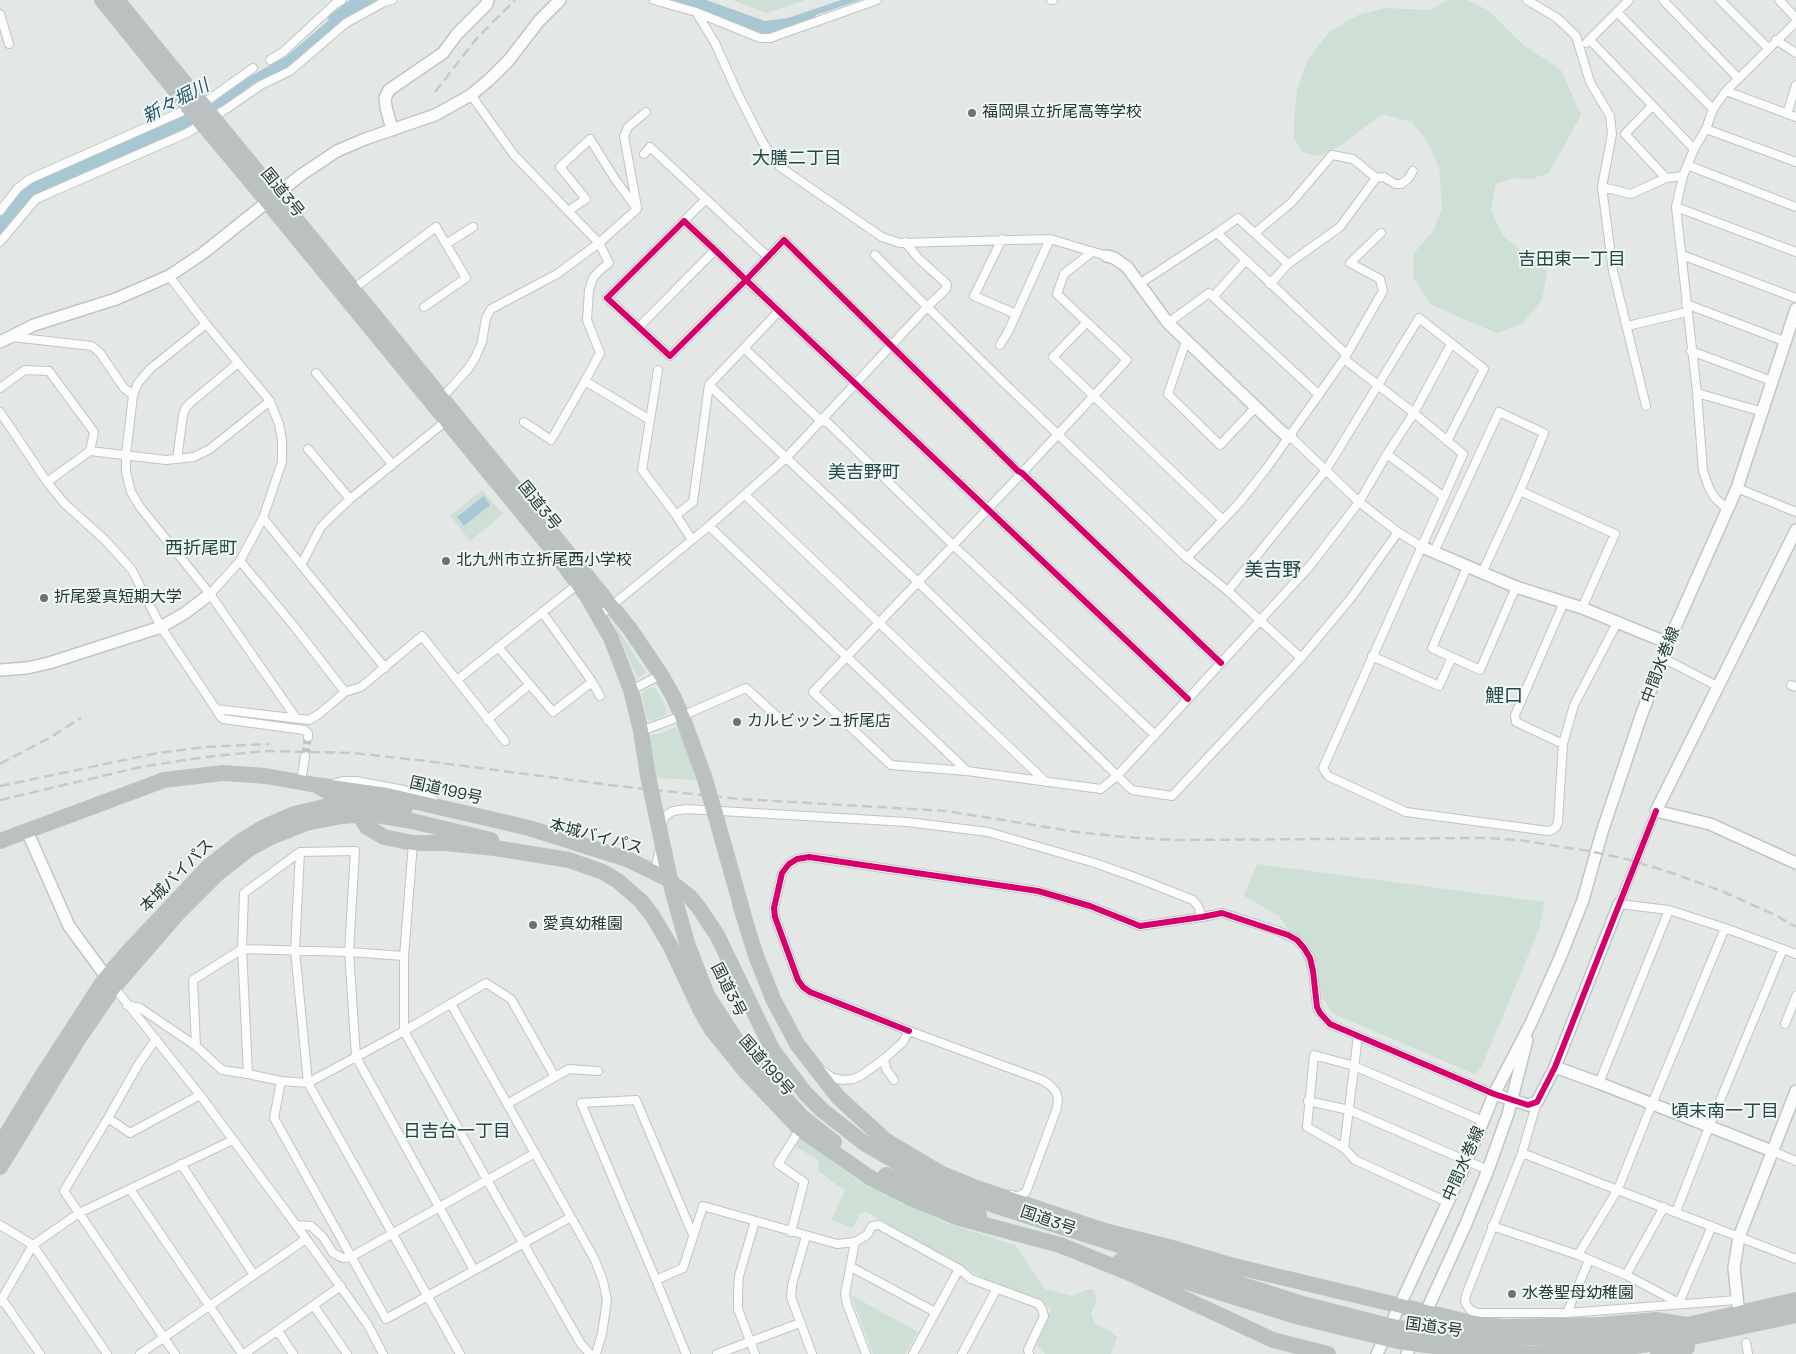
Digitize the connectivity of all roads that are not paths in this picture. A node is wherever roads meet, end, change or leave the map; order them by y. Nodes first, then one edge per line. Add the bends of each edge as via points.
1 (102, 0) edge
2 (117, 0) edge
3 (342, 0) edge
4 (488, 0) edge
5 (560, 0) edge
6 (654, 0) edge
7 (877, 0) edge
8 (1527, 0) edge
9 (1629, 0) edge
10 (1663, 0) edge
11 (1720, 0) edge
12 (1779, 0) edge
13 (387, 1) edge
14 (696, 12) junction
15 (1617, 12) junction
16 (0, 14) edge
17 (1796, 20) edge
18 (1590, 40) junction
19 (1776, 40) junction
20 (8, 44) dead end
21 (1581, 48) junction
22 (1768, 48) junction
23 (1796, 53) edge
24 (270, 60) dead end
25 (253, 68) dead end
26 (1738, 78) junction
27 (1796, 85) edge
28 (1726, 91) junction
29 (471, 95) junction
30 (192, 101) junction
31 (1652, 106) junction
32 (1713, 109) junction
33 (646, 112) dead end
34 (1787, 114) junction
35 (1796, 117) edge
36 (1706, 129) junction
37 (392, 130) junction
38 (1694, 149) junction
39 (644, 154) dead end
40 (1796, 162) edge
41 (1687, 165) junction
42 (1413, 171) dead end
43 (1683, 176) junction
44 (1376, 178) junction
45 (1666, 178) junction
46 (1602, 187) junction
47 (271, 199) junction
48 (705, 200) junction
49 (1796, 206) edge
50 (1676, 207) junction
51 (637, 209) junction
52 (0, 210) edge
53 (568, 211) junction
54 (684, 221) junction
55 (473, 228) dead end
56 (1217, 232) junction
57 (1255, 233) junction
58 (1380, 233) dead end
59 (1002, 239) junction
60 (1050, 239) junction
61 (0, 242) edge
62 (905, 242) junction
63 (599, 243) junction
64 (446, 244) junction
65 (715, 250) junction
66 (1092, 252) junction
67 (1796, 252) edge
68 (875, 255) dead end
69 (1682, 255) junction
70 (1107, 256) joint
71 (768, 257) junction
72 (1246, 260) junction
73 (1288, 264) junction
74 (169, 276) junction
75 (746, 280) junction
76 (1139, 284) junction
77 (1270, 284) junction
78 (353, 289) junction
79 (1214, 296) junction
80 (1796, 298) edge
81 (928, 306) junction
82 (424, 307) dead end
83 (1686, 308) junction
84 (1796, 309) edge
85 (779, 311) junction
86 (1016, 314) junction
87 (1086, 322) junction
88 (1168, 323) junction
89 (206, 324) junction
90 (1627, 326) junction
91 (638, 328) junction
92 (4, 339) edge
93 (1186, 341) junction
94 (1784, 341) junction
95 (1451, 344) junction
96 (1000, 345) dead end
97 (890, 346) junction
98 (744, 348) junction
99 (1691, 351) junction
100 (1345, 356) junction
101 (238, 363) junction
102 (658, 370) dead end
103 (316, 373) dead end
104 (585, 381) junction
105 (1772, 381) junction
106 (856, 384) junction
107 (709, 385) junction
108 (1378, 385) junction
109 (0, 388) edge
110 (1697, 393) junction
111 (133, 395) junction
112 (1319, 395) junction
113 (1094, 396) junction
114 (270, 401) junction
115 (437, 402) junction
116 (1646, 406) dead end
117 (1256, 407) junction
118 (0, 412) edge
119 (1763, 412) junction
120 (1414, 413) junction
121 (446, 420) junction
122 (650, 420) junction
123 (821, 421) junction
124 (524, 422) dead end
125 (1058, 435) junction
126 (1291, 437) junction
127 (1447, 441) junction
128 (308, 449) dead end
129 (90, 450) junction
130 (1387, 454) junction
131 (126, 455) junction
132 (786, 458) junction
133 (178, 459) junction
134 (392, 464) junction
135 (1326, 470) junction
136 (1022, 473) junction
137 (47, 482) junction
138 (1737, 488) junction
139 (1520, 491) junction
140 (745, 495) junction
141 (1444, 497) junction
142 (350, 499) junction
143 (1359, 502) junction
144 (988, 509) junction
145 (1728, 510) junction
146 (1796, 512) edge
147 (676, 515) junction
148 (263, 518) junction
149 (1223, 520) junction
150 (709, 526) junction
151 (1796, 530) edge
152 (1398, 532) junction
153 (692, 540) junction
154 (953, 545) junction
155 (1422, 547) junction
156 (1434, 552) junction
157 (1188, 558) junction
158 (240, 561) junction
159 (301, 565) junction
160 (1467, 567) junction
161 (1482, 573) junction
162 (918, 582) junction
163 (578, 584) junction
164 (1516, 587) junction
165 (1228, 591) junction
166 (210, 594) junction
167 (1564, 602) junction
168 (613, 606) junction
169 (1582, 608) junction
170 (542, 612) junction
171 (600, 616) junction
172 (1260, 621) junction
173 (1618, 621) junction
174 (880, 622) junction
175 (161, 627) junction
176 (1668, 643) junction
177 (498, 646) junction
178 (1372, 656) junction
179 (846, 657) junction
180 (1301, 658) junction
181 (1452, 658) junction
182 (1663, 658) junction
183 (1221, 663) junction
184 (385, 668) junction
185 (0, 670) edge
186 (661, 675) junction
187 (457, 680) junction
188 (592, 682) junction
189 (529, 684) junction
190 (1717, 686) junction
191 (631, 690) junction
192 (345, 692) junction
193 (600, 696) dead end
194 (1188, 699) junction
195 (216, 709) junction
196 (682, 716) junction
197 (296, 718) junction
198 (488, 720) junction
199 (782, 720) dead end
200 (641, 731) junction
201 (1155, 734) junction
202 (308, 737) dead end
203 (505, 741) dead end
204 (1563, 744) junction
205 (305, 756) tunnel mouth
206 (967, 771) junction
207 (1118, 775) junction
208 (301, 782) junction
209 (1046, 782) junction
210 (321, 786) junction
211 (1656, 811) junction
212 (366, 816) junction
213 (27, 831) junction
214 (0, 840) edge
215 (413, 843) junction
216 (300, 852) junction
217 (569, 860) junction
218 (1796, 863) edge
219 (655, 871) junction
220 (740, 904) junction
221 (1619, 904) junction
222 (1669, 910) junction
223 (1202, 918) junction
224 (1725, 928) junction
225 (716, 935) junction
226 (242, 949) junction
227 (1783, 949) junction
228 (295, 950) junction
229 (349, 952) junction
230 (1796, 954) edge
231 (404, 956) junction
232 (110, 982) junction
233 (1796, 996) edge
234 (773, 999) junction
235 (451, 1004) junction
236 (126, 1005) junction
237 (1531, 1023) junction
238 (1785, 1024) dead end
239 (404, 1030) junction
240 (909, 1032) junction
241 (1358, 1036) junction
242 (156, 1040) junction
243 (196, 1046) junction
244 (356, 1057) junction
245 (884, 1059) junction
246 (1354, 1066) junction
247 (1555, 1067) junction
248 (598, 1072) dead end
249 (248, 1074) junction
250 (555, 1077) junction
251 (894, 1080) dead end
252 (281, 1081) junction
253 (308, 1083) junction
254 (1600, 1083) junction
255 (1796, 1092) edge
256 (1494, 1094) junction
257 (200, 1095) junction
258 (1511, 1099) junction
259 (1308, 1101) junction
260 (1537, 1102) junction
261 (507, 1104) junction
262 (1652, 1104) junction
263 (1349, 1110) junction
264 (843, 1111) junction
265 (108, 1118) junction
266 (1482, 1122) junction
267 (1709, 1127) junction
268 (800, 1129) junction
269 (233, 1140) junction
270 (885, 1140) junction
271 (0, 1145) edge
272 (898, 1148) junction
273 (1344, 1148) junction
274 (1772, 1151) junction
275 (1522, 1152) junction
276 (535, 1153) junction
277 (1796, 1161) edge
278 (1466, 1162) junction
279 (181, 1164) junction
280 (0, 1167) edge
281 (1488, 1170) junction
282 (921, 1176) junction
283 (487, 1180) junction
284 (130, 1189) junction
285 (1618, 1190) junction
286 (1026, 1192) junction
287 (1447, 1202) junction
288 (1664, 1207) junction
289 (441, 1208) junction
290 (1676, 1212) junction
291 (79, 1213) junction
292 (571, 1217) junction
293 (755, 1221) junction
294 (0, 1225) edge
295 (296, 1225) junction
296 (1492, 1226) junction
297 (1712, 1226) junction
298 (1105, 1231) junction
299 (790, 1232) junction
300 (394, 1234) junction
301 (693, 1235) junction
302 (806, 1236) junction
303 (1739, 1236) junction
304 (306, 1239) junction
305 (524, 1242) junction
306 (856, 1242) junction
307 (33, 1245) junction
308 (1060, 1245) junction
309 (1578, 1255) junction
310 (350, 1257) junction
311 (1796, 1259) edge
312 (1589, 1260) junction
313 (851, 1267) junction
314 (959, 1269) junction
315 (474, 1270) junction
316 (254, 1275) junction
317 (1626, 1275) junction
318 (656, 1280) junction
319 (340, 1286) junction
320 (996, 1290) junction
321 (428, 1296) junction
322 (1796, 1300) edge
323 (1, 1301) edge
324 (1738, 1303) joint
325 (210, 1306) junction
326 (314, 1306) junction
327 (1398, 1306) junction
328 (1301, 1311) junction
329 (935, 1312) junction
330 (1427, 1312) junction
331 (1567, 1313) junction
332 (1796, 1315) edge
333 (800, 1324) junction
334 (1757, 1324) junction
335 (1686, 1325) junction
336 (278, 1331) junction
337 (164, 1338) junction
338 (750, 1341) junction
339 (1746, 1343) dead end
340 (40, 1354) edge
341 (107, 1354) edge
342 (140, 1354) edge
343 (174, 1354) edge
344 (243, 1354) edge
345 (294, 1354) edge
346 (347, 1354) edge
347 (383, 1354) edge
348 (460, 1354) edge
349 (590, 1354) edge
350 (596, 1354) edge
351 (686, 1354) edge
352 (717, 1354) edge
353 (755, 1354) edge
354 (812, 1354) edge
355 (866, 1354) edge
356 (913, 1354) edge
357 (962, 1354) edge
358 (1028, 1354) edge
359 (1328, 1354) edge
360 (1378, 1354) edge
361 (1407, 1354) edge
362 (1658, 1354) edge
363 (1748, 1354) edge

1 - 30 highway, 国道3号
2 - 30 highway, 国道3号
3 - 24 street
4 - 37 street via 443,53 389,90 385,98
5 - 29 street via 509,60
6 - 14 street
7 - 14 street via 770,38 760,38
8 - 21 street via 1568,27
9 - 15 street
10 - 26 street
11 - 22 street
12 - 17 street
13 - 61 street via 346,23 290,72 261,85 186,133 36,199
14 - 62 street via 715,43 763,143 780,167 882,238
15 - 18 street
15 - 32 street
16 - 20 street
17 - 19 street
18 - 21 street
18 - 31 street
19 - 22 street
19 - 23 street
21 - 46 street via 1590,82 1610,116 1612,134
22 - 26 street
25 - 52 street via 208,100 30,179
26 - 28 street
27 - 34 street
28 - 32 street
28 - 34 street
29 - 37 street via 435,115
29 - 53 street via 514,155
30 - 47 highway, 国道3号, bridge
31 - 38 street
31 - 45 street via 1625,134
32 - 36 street
33 - 51 street via 628,127 624,136
34 - 35 street
36 - 38 street
36 - 40 street
37 - 47 street via 337,151
38 - 41 street
39 - 48 street via 650,147
41 - 43 street
41 - 49 street
42 - 44 street via 1401,184 1395,184 1384,176
43 - 45 street
43 - 50 street
44 - 57 street via 1353,158 1332,155 1292,202
44 - 73 street via 1340,227
45 - 46 street via 1631,194
46 - 90 street via 1613,270
47 - 74 street
47 - 78 highway, 国道3号
47 - 115 highway, 国道3号
48 - 54 street
48 - 71 street
50 - 67 street
50 - 69 street
51 - 53 street via 590,139 560,167 586,199
51 - 63 street
53 - 63 street
54 - 65 street
54 - 91 street via 607,298
55 - 64 street
56 - 57 street via 1238,218
56 - 72 street
56 - 76 street
57 - 73 street
58 - 100 street via 1350,262 1380,279 1383,292
59 - 60 street
59 - 62 street
59 - 86 street via 974,296
60 - 66 street
60 - 86 street
62 - 81 street via 947,284 946,289
63 - 104 street via 609,263 593,278 588,290 587,320 600,352
63 - 115 street via 557,274 491,309 475,358
64 - 78 street via 436,227
64 - 82 street via 466,278
65 - 75 street
65 - 91 street
66 - 70 street
66 - 87 street via 1064,274 1057,294
68 - 81 street
69 - 80 street
69 - 83 street
70 - 76 street via 1127,267
71 - 75 street
71 - 97 street via 784,240
72 - 77 street
72 - 79 street
73 - 77 street
74 - 89 street
74 - 92 street via 116,299 42,322
75 - 85 street
75 - 91 street via 670,356
76 - 88 street
77 - 100 street
78 - 115 highway, 国道3号
79 - 88 street via 1209,293
79 - 112 street
81 - 97 street
81 - 125 street
83 - 90 street
83 - 94 street
83 - 99 street
84 - 94 street, 中間水巻線
85 - 98 street
85 - 106 street
86 - 96 street
87 - 113 street via 1053,357
87 - 113 street via 1127,360
88 - 93 street
89 - 101 street
89 - 111 street via 150,369
90 - 116 street
92 - 111 street via 92,346
93 - 117 street
93 - 117 street via 1168,394 1220,445
94 - 105 street, 中間水巻線
95 - 108 street via 1418,318
95 - 120 street
95 - 127 street via 1484,369
97 - 106 street
97 - 136 street
98 - 107 street
98 - 123 street
99 - 105 street
99 - 110 street
100 - 108 street
100 - 112 street
101 - 114 street
101 - 133 street via 185,409
102 - 122 street
103 - 134 street
104 - 122 street
104 - 124 street via 551,440
105 - 119 street, 中間水巻線
106 - 123 street
106 - 144 street
107 - 132 street
107 - 147 street via 693,502
108 - 120 street
108 - 135 street
109 - 129 street via 25,370 49,371 94,432
110 - 119 street
110 - 145 street via 1703,471 1715,498
111 - 131 street
112 - 126 street
113 - 125 street
113 - 149 street
114 - 133 street via 210,450
114 - 148 street via 279,424 282,462
115 - 121 highway, 国道3号
115 - 168 highway, 国道3号
117 - 126 street
118 - 137 street
119 - 138 street, 中間水巻線
120 - 127 street
120 - 130 street
121 - 134 street
121 - 163 highway, 国道3号
122 - 147 street via 642,470
123 - 132 street
123 - 154 street via 827,422
125 - 136 street
125 - 157 street
126 - 135 street
126 - 149 street
127 - 141 street via 1463,454
128 - 142 street
129 - 131 street
129 - 137 street
130 - 141 street
130 - 143 street
131 - 133 street
131 - 166 street via 129,485 140,507
132 - 140 street
132 - 162 street
134 - 142 street
135 - 143 street
135 - 165 street
136 - 144 street
136 - 183 street
137 - 175 street via 64,504 105,540 132,570
138 - 145 street, 中間水巻線
138 - 146 street
139 - 156 street via 1544,433 1500,412
139 - 161 street
139 - 169 street via 1615,534
140 - 150 street
140 - 174 street
141 - 155 street
142 - 159 street via 321,527
143 - 152 street
143 - 172 street via 1310,566
144 - 154 street
144 - 194 street
145 - 176 street, 中間水巻線
147 - 153 street
148 - 158 street
148 - 159 street
149 - 157 street
150 - 153 street
150 - 179 street
151 - 190 street
152 - 155 street
152 - 180 street via 1351,598
153 - 168 street
154 - 162 street
154 - 201 street
155 - 156 street
155 - 178 street
156 - 160 street
157 - 165 street
158 - 166 street
158 - 192 street
159 - 184 street
160 - 161 street
160 - 181 street via 1432,648
161 - 164 street
162 - 174 street
162 - 207 street
163 - 170 street
163 - 171 highway, 国道3号
164 - 167 street
164 - 181 street via 1480,670
165 - 172 street
166 - 175 street
166 - 197 street
167 - 169 street
167 - 204 street via 1515,715 1516,722
168 - 171 street
168 - 186 highway, 国道3号
169 - 173 street
170 - 177 street
170 - 188 street
171 - 191 highway, 国道3号
172 - 180 street
172 - 183 street
173 - 176 street
173 - 204 street via 1574,705
174 - 179 street
174 - 209 street
175 - 185 street via 49,663
175 - 195 street
176 - 182 street, 中間水巻線
177 - 187 street
177 - 189 street
178 - 181 street via 1439,686
178 - 204 street via 1323,768 1336,780 1406,812 1548,831 1558,822
179 - 206 street
179 - 206 street via 813,692 891,765
180 - 207 street via 1172,796 1132,790
182 - 190 street
182 - 237 street, 中間水巻線 via 1602,832 1583,900
183 - 194 street
184 - 187 street via 422,636
184 - 192 street via 361,687
186 - 191 street
186 - 196 highway, 国道3号
187 - 198 street
188 - 189 street via 553,712
188 - 193 street
189 - 198 street
190 - 211 street
191 - 200 highway, 国道3号
192 - 197 street via 309,720
194 - 201 street
195 - 197 street
195 - 202 street via 223,719 304,730
196 - 199 street via 746,688
196 - 200 street
196 - 220 highway, 国道3号, bridge via 704,776
198 - 203 street
200 - 308 highway, 国道3号, bridge via 672,888 687,943 707,995 756,1067 802,1117 874,1169 914,1189
201 - 207 street
205 - 208 street
206 - 209 street
207 - 209 street via 1101,789
208 - 210 highway, 国道199号
208 - 213 highway, 国道199号 via 223,773 164,780
210 - 212 highway, 国道199号
210 - 219 highway, 国道199号 via 387,795 529,828
211 - 218 street via 1710,824
211 - 221 street
212 - 215 highway, 国道199号 via 367,827 378,835
212 - 217 highway, 本城バイパス via 412,821
212 - 232 highway, 本城バイパス, bridge via 342,816 306,823 248,848 216,875
213 - 214 highway, 国道199号
213 - 232 street via 69,926
215 - 217 highway, 国道199号 via 444,842
215 - 231 street
216 - 226 street via 244,894
216 - 228 street
216 - 229 street via 355,851
217 - 268 highway, 国道199号 via 603,872 641,902 662,929 712,1030
219 - 223 street via 664,818 673,811 686,809 906,822 988,832 1095,863 1193,900
219 - 225 highway, 国道199号 via 690,898
219 - 232 highway, 本城バイパス, bridge via 625,860 416,810 376,803 332,806 294,814 241,840 208,867 161,916
220 - 234 highway
220 - 264 highway, 国道3号 via 779,1025 807,1069
221 - 222 street
221 - 247 street
222 - 224 street
222 - 254 street
223 - 240 street via 1140,926 1090,906 1038,891 808,856 797,858 782,873 774,908 798,980 810,992
223 - 241 street via 1222,913 1297,940 1310,958 1320,1014 1330,1024
224 - 227 street
224 - 262 street
225 - 264 highway via 799,1075 815,1095
225 - 282 highway, 国道199号 via 772,1049 805,1093 864,1143
226 - 228 street
226 - 243 street via 194,980
226 - 249 street
227 - 230 street
227 - 267 street
228 - 229 street
228 - 253 street
229 - 231 street
229 - 244 street
231 - 239 street
232 - 236 street
232 - 271 highway, 本城バイパス via 42,1076
232 - 280 highway, 本城バイパス
233 - 238 street
234 - 245 street via 816,1062 833,1078 853,1079
234 - 270 highway via 797,1044 822,1078 838,1098
235 - 239 street
235 - 250 street via 486,983 511,999
235 - 261 street
236 - 242 street
236 - 243 street via 140,1008
237 - 256 street, 中間水巻線
237 - 258 street, 中間水巻線
239 - 244 street
239 - 283 street
240 - 245 street
240 - 286 street via 1042,1080 1056,1092 1057,1108
241 - 246 street
241 - 256 street
242 - 257 street
242 - 265 street
243 - 249 street via 222,1070
244 - 253 street
244 - 289 street
245 - 251 street
246 - 259 street via 1314,1055
246 - 263 street
246 - 266 street
247 - 254 street
247 - 260 street
248 - 250 street via 569,1069
249 - 252 street
250 - 261 street
252 - 253 street
252 - 310 street via 274,1118
253 - 300 street
254 - 262 street
255 - 274 street
256 - 258 street
256 - 266 street, 中間水巻線
257 - 265 street via 130,1133
257 - 269 street
258 - 260 street via 1528,1104
258 - 281 street, 中間水巻線
259 - 263 street
259 - 273 street via 1307,1127
260 - 275 street
261 - 276 street
262 - 267 street
262 - 285 street
263 - 273 street
263 - 278 street
264 - 270 highway
264 - 282 highway, 国道3号 via 860,1129
265 - 291 street via 64,1191
266 - 278 street, 中間水巻線
267 - 274 street
267 - 290 street
268 - 299 street via 778,1164 804,1182
268 - 308 highway, 国道199号 via 870,1177 911,1198 960,1218
269 - 279 street
269 - 295 street
270 - 272 highway
272 - 286 street via 974,1182 1017,1197
272 - 298 highway via 942,1174 974,1187
273 - 287 street via 1355,1160
274 - 277 street
274 - 303 street
275 - 285 street
275 - 296 street
276 - 283 street
276 - 292 street
278 - 281 street
278 - 287 street, 中間水巻線
279 - 284 street
279 - 316 street
281 - 330 street, 中間水巻線
282 - 328 highway, 国道3号 via 996,1206
283 - 289 street
283 - 305 street
284 - 291 street
284 - 325 street
285 - 288 street
285 - 309 street
286 - 298 street via 1031,1200 1087,1219
287 - 327 street, 中間水巻線
288 - 290 street
288 - 317 street
289 - 300 street
289 - 315 street
290 - 297 street
291 - 307 street
291 - 337 street
292 - 305 street
292 - 350 street via 595,1260 607,1300
293 - 299 street
293 - 301 street via 703,1206
293 - 338 street via 739,1276 738,1294 738,1309
294 - 307 street
295 - 304 street
295 - 310 street via 311,1226 333,1253 343,1258
296 - 309 street
296 - 331 street via 1466,1296 1465,1302 1470,1310 1477,1313
297 - 303 street
297 - 317 street via 1678,1303
298 - 327 highway
299 - 302 street
300 - 310 street
300 - 321 street
301 - 318 street via 683,1268
301 - 318 street via 636,1100 581,1103
302 - 306 street via 836,1244
302 - 333 street via 791,1291
303 - 311 street
303 - 324 street via 1734,1268
304 - 316 street
304 - 319 street
305 - 315 street
305 - 349 street via 581,1344
306 - 313 street
306 - 314 street via 867,1235 872,1226 879,1225
307 - 323 street
307 - 341 street
308 - 328 highway, 国道3号
308 - 359 highway via 1127,1272 1273,1340
309 - 312 street
310 - 321 street via 386,1319
312 - 317 street
312 - 331 street
313 - 329 street
313 - 355 street via 845,1294
314 - 320 street via 971,1279
314 - 329 street
315 - 321 street
316 - 325 street
318 - 351 street
319 - 326 street
319 - 347 street via 368,1325
320 - 357 street
320 - 358 street via 1039,1304 1042,1308 1044,1316
321 - 348 street
322 - 335 highway, 国道3号
323 - 340 street
324 - 331 street
325 - 337 street
325 - 344 street
326 - 336 street
326 - 346 street
327 - 330 highway
327 - 360 street, 中間水巻線
328 - 334 highway, 国道3号, bridge via 1398,1341 1468,1351 1536,1354 1604,1350 1679,1340
328 - 335 highway, 国道3号, bridge via 1397,1328 1468,1336 1602,1337
329 - 356 street
330 - 335 highway via 1501,1327 1656,1320
330 - 361 street, 中間水巻線
332 - 334 highway, 国道3号
333 - 338 street
333 - 354 street
334 - 362 highway via 1703,1343
336 - 344 street
336 - 345 street
337 - 342 street
337 - 343 street
338 - 352 street
338 - 353 street
339 - 363 street

